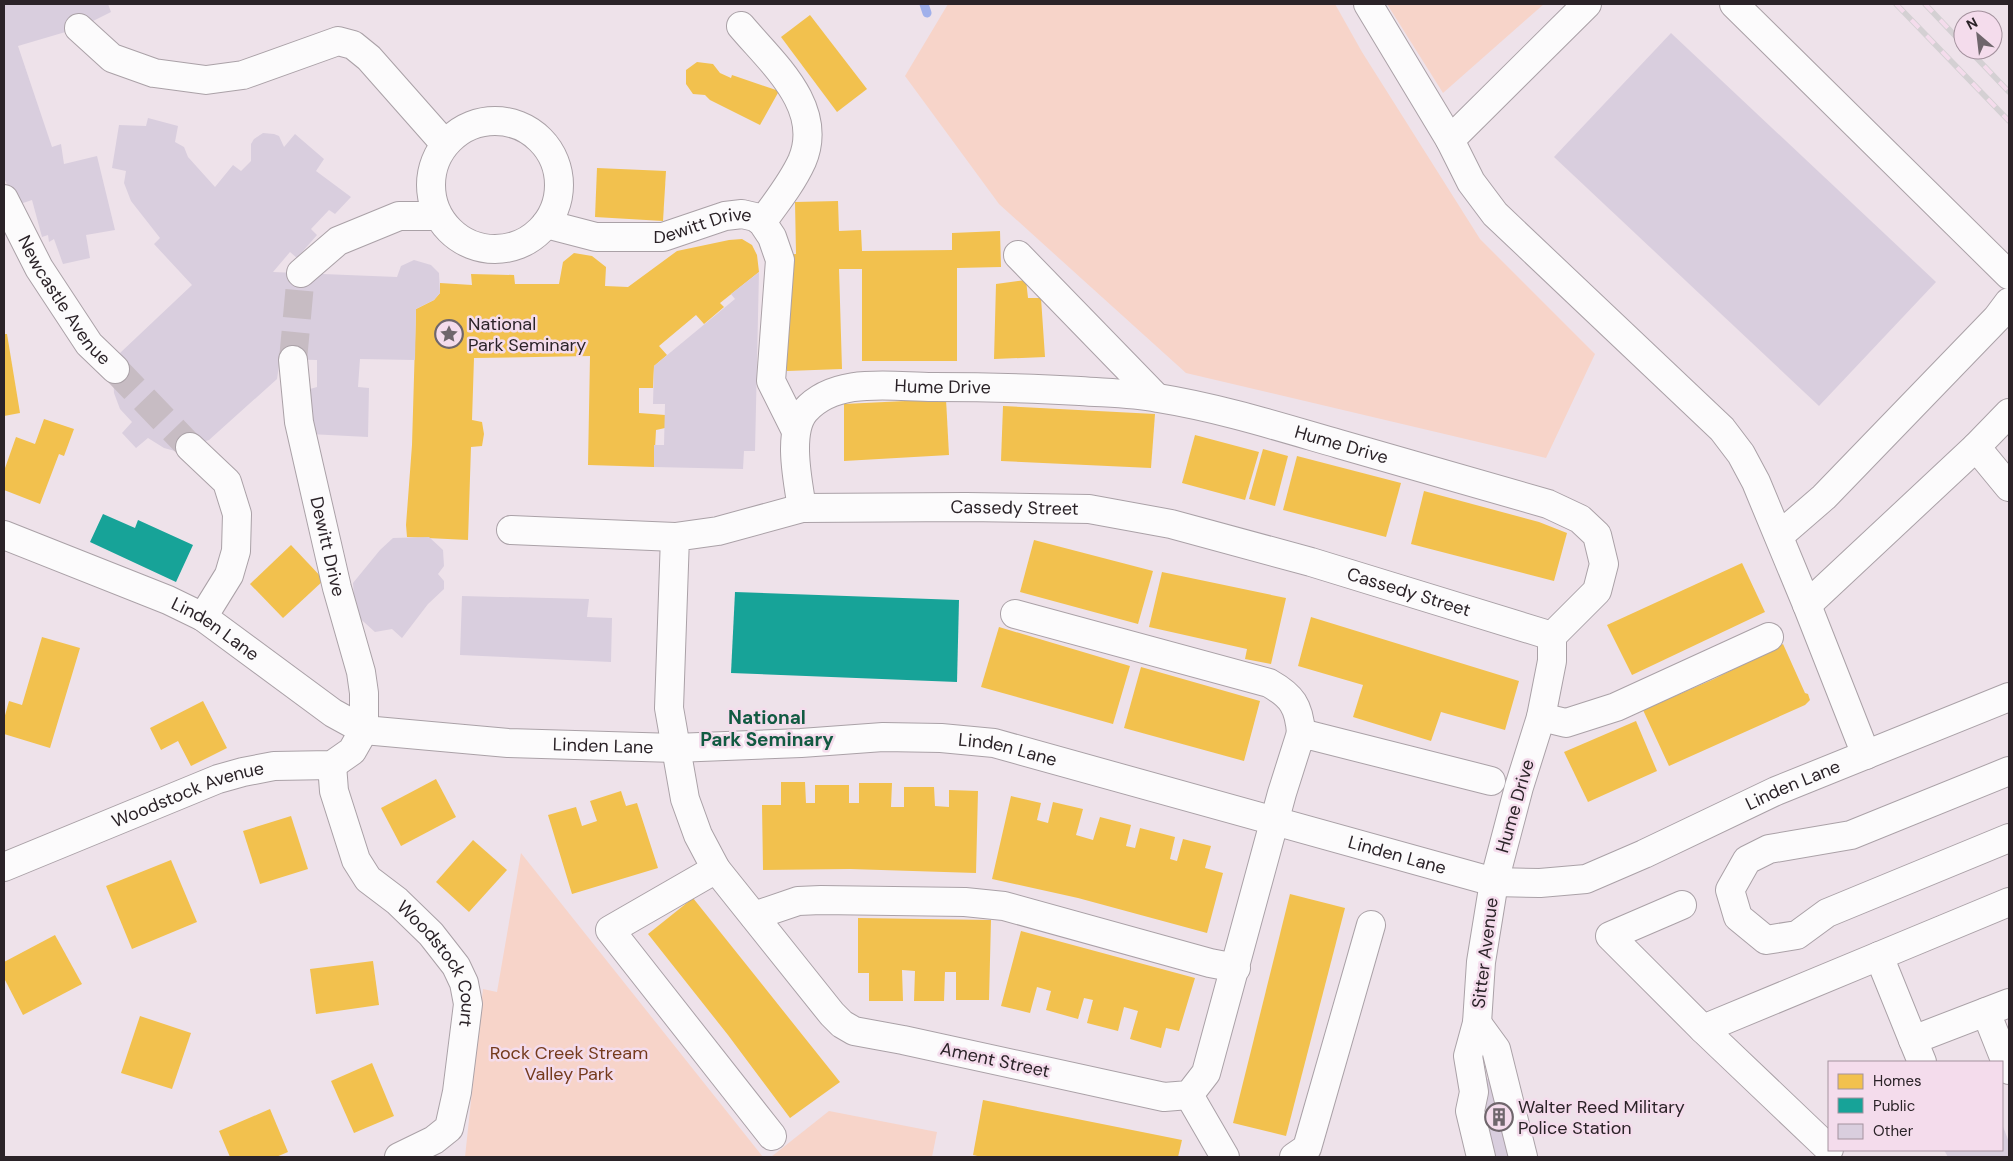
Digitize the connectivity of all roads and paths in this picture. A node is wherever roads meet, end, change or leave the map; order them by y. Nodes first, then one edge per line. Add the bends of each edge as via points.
1 (1368, 4) edge
2 (1587, 4) edge
3 (1734, 4) edge
4 (741, 26) dead end
5 (79, 28) dead end
6 (1450, 140) junction
7 (445, 144) junction
8 (4, 199) edge
9 (438, 216) junction
10 (762, 222) junction
11 (546, 224) junction
12 (1018, 255) dead end
13 (302, 273) tunnel mouth
14 (2009, 275) edge
15 (2009, 302) edge
16 (293, 360) tunnel mouth
17 (115, 369) tunnel mouth
18 (1156, 397) junction
19 (2009, 413) edge
20 (795, 429) junction
21 (190, 447) tunnel mouth
22 (1976, 447) junction
23 (2009, 487) edge
24 (802, 508) junction
25 (511, 530) dead end
26 (4, 535) edge
27 (1779, 536) junction
28 (675, 538) junction
29 (1807, 605) junction
30 (1015, 614) dead end
31 (203, 617) junction
32 (1552, 636) junction
33 (1769, 637) dead end
34 (2009, 697) edge
35 (1541, 717) junction
36 (364, 730) junction
37 (1301, 733) junction
38 (675, 748) junction
39 (1866, 755) junction
40 (332, 765) junction
41 (2009, 771) edge
42 (1491, 781) dead end
43 (1274, 821) junction
44 (2009, 838) edge
45 (4, 867) edge
46 (716, 869) junction
47 (1494, 882) junction
48 (2009, 902) edge
49 (1682, 905) dead end
50 (754, 916) junction
51 (1371, 925) dead end
52 (1879, 956) junction
53 (1236, 968) junction
54 (1998, 1007) edge
55 (1476, 1023) junction
56 (1703, 1029) junction
57 (1918, 1051) edge
58 (2009, 1070) edge
59 (1189, 1095) junction
60 (772, 1136) dead end
61 (1828, 1147) edge
62 (399, 1157) edge
63 (1225, 1157) edge
64 (1294, 1157) edge
65 (1481, 1157) edge
66 (1523, 1157) edge

1 - 6 street
2 - 6 street
3 - 14 street
4 - 10 street via 793,88 806,120 807,140 802,160
5 - 7 street via 112,58 154,73 206,80 243,75 338,41 353,45 381,69
6 - 27 street via 1471,182 1495,214 1722,429 1741,454
7 - 9 street via 436,157 432,172 433,202
7 - 11 street via 463,129 486,121 518,124 532,132 544,142 558,171 558,199
8 - 17 street, Newcastle Avenue via 39,268 89,344
9 - 11 street via 457,237 483,248 497,249 524,242
9 - 13 street via 399,216 338,241
10 - 11 street, Dewitt Drive via 742,214 725,216 663,237 596,237
10 - 20 street, Dewitt Drive via 772,237 780,260 771,381
12 - 18 street
15 - 27 street via 1824,497
16 - 36 street, Dewitt Drive via 299,422 337,588 361,672
18 - 20 street, Hume Drive via 1047,389 858,386 834,391 815,402 804,412
18 - 32 street, Hume Drive via 1307,434 1548,504 1580,519 1597,535 1604,564 1597,592
19 - 22 street
20 - 24 street
21 - 31 street via 227,482 237,514 236,551 229,574
22 - 23 street
22 - 29 street
24 - 28 street, Cassedy Street via 718,531
24 - 32 street, Cassedy Street via 1089,509 1171,524 1312,562
25 - 28 street, Cassedy Street
26 - 31 street, Linden Lane
27 - 29 street
28 - 38 street via 670,708
29 - 39 street
30 - 37 street via 1269,683 1283,690 1294,702 1300,717
31 - 36 street, Linden Lane via 333,713
32 - 35 street, Hume Drive via 1552,661
33 - 35 street via 1616,707 1566,723
34 - 39 street, Linden Lane
35 - 47 street, Hume Drive
36 - 38 street, Linden Lane via 508,743
36 - 40 street via 352,751
37 - 42 street
37 - 43 street
38 - 43 street, Linden Lane via 883,737 994,743
38 - 46 street, Ament Street via 685,799 698,835
39 - 47 street, Linden Lane via 1776,791 1586,879
40 - 45 street, Woodstock Avenue via 274,766 218,779
40 - 62 street, Woodstock Court via 334,790 356,860 368,879 431,934 456,966 464,983 468,1004 450,1128 434,1140
41 - 44 street via 1851,835 1769,849 1747,860 1730,890 1738,918 1766,940 1797,935 1827,913
43 - 47 street, Linden Lane
43 - 53 street
46 - 50 street, Ament Street
46 - 60 street via 610,930
47 - 55 street, Sitter Avenue via 1481,962
48 - 52 street
49 - 56 street via 1610,936
50 - 53 street via 798,901 821,900 965,902 1004,906
50 - 59 street, Ament Street via 832,1014 854,1031 1164,1097
51 - 64 street via 1307,1148
52 - 56 street
52 - 57 street
53 - 59 street via 1206,1073
54 - 57 street
54 - 58 street
55 - 65 street, Sitter Avenue via 1468,1056 1474,1092 1470,1111
55 - 66 street, Sitter Avenue via 1496,1049
56 - 61 street
59 - 63 street

